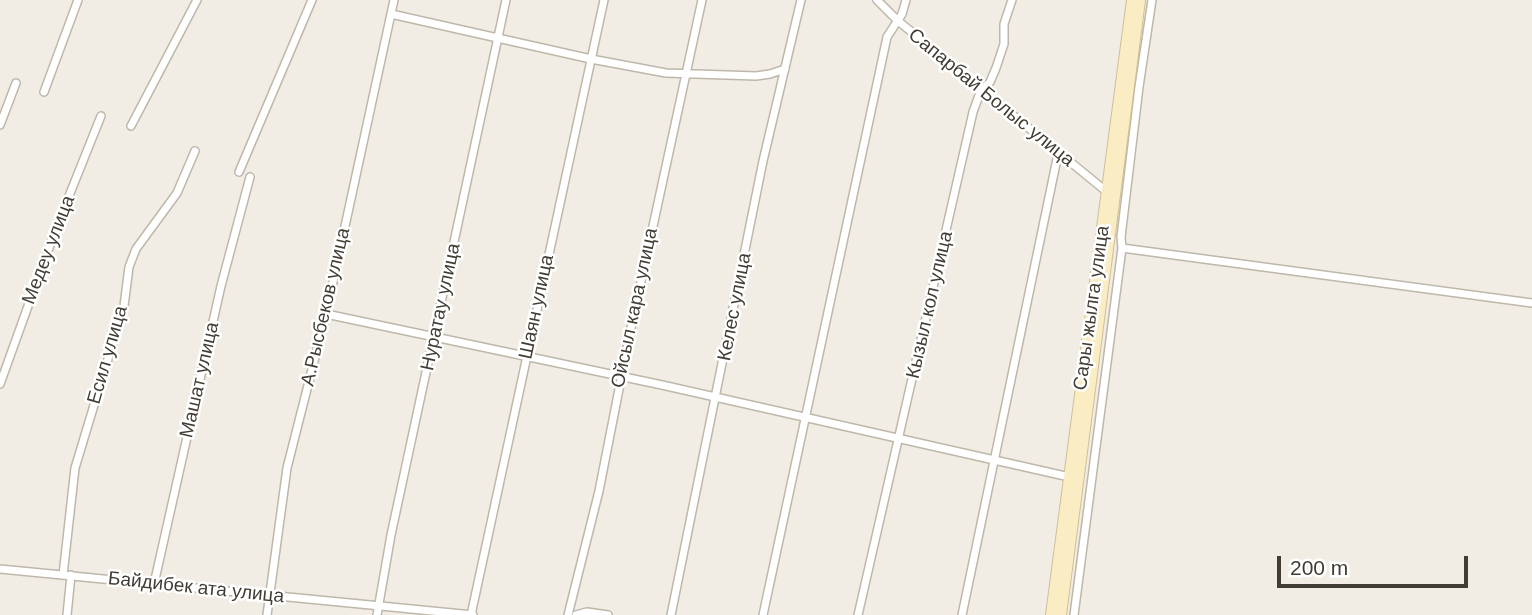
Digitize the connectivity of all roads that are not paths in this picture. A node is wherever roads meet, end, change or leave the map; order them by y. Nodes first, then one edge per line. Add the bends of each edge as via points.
1 (79, 0) edge
2 (197, 0) edge
3 (313, 0) edge
4 (394, 0) edge
5 (506, 0) edge
6 (604, 0) edge
7 (702, 0) edge
8 (801, 0) edge
9 (877, 0) edge
10 (906, 0) edge
11 (1012, 0) edge
12 (1132, 0) edge
13 (1140, 0) edge
14 (1152, 0) edge
15 (391, 14) junction
16 (897, 20) junction
17 (498, 39) junction
18 (591, 60) junction
19 (785, 69) junction
20 (685, 73) junction
21 (16, 83) dead end
22 (981, 90) junction
23 (44, 92) dead end
24 (101, 116) dead end
25 (0, 125) edge
26 (131, 126) dead end
27 (195, 152) dead end
28 (1058, 154) junction
29 (239, 172) dead end
30 (250, 177) dead end
31 (1108, 192) junction
32 (1122, 248) junction
33 (1532, 303) edge
34 (326, 314) junction
35 (435, 337) junction
36 (527, 356) junction
37 (621, 376) junction
38 (0, 384) edge
39 (717, 398) junction
40 (805, 418) junction
41 (898, 438) junction
42 (994, 460) junction
43 (1074, 478) junction
44 (0, 569) edge
45 (67, 575) junction
46 (154, 584) junction
47 (268, 596) junction
48 (378, 606) junction
49 (67, 615) edge
50 (267, 615) edge
51 (377, 615) edge
52 (473, 615) edge
53 (568, 615) edge
54 (576, 615) edge
55 (608, 615) edge
56 (671, 615) edge
57 (763, 615) edge
58 (858, 615) edge
59 (962, 615) edge
60 (1051, 615) edge
61 (1061, 615) edge
62 (1074, 615) edge

1 - 23 street
2 - 26 street
3 - 29 street
4 - 15 street, А.Рысбеков улица
5 - 17 street, Нуратау улица
6 - 18 street, Шаян улица
7 - 20 street, Ойсыл кара улица
8 - 19 street, Келес улица
9 - 16 street, Сапарбай Болыс улица
10 - 16 street
11 - 22 street, Кызыл кол улица via 996,68
12 - 31 main road, Сары жылга улица
13 - 43 main road, Сары жылга улица
14 - 32 street
15 - 17 street
15 - 34 street, А.Рысбеков улица
16 - 22 street, Сапарбай Болыс улица
16 - 40 street via 887,37
17 - 18 street
17 - 35 street, Нуратау улица
18 - 20 street
18 - 36 street, Шаян улица
19 - 20 street via 756,76
19 - 39 street, Келес улица
20 - 37 street, Ойсыл кара улица
21 - 25 street
22 - 28 street, Сапарбай Болыс улица
22 - 41 street, Кызыл кол улица
24 - 38 street, Медеу улица
27 - 45 street, Есил улица via 177,193 136,249 129,267 124,306 75,468
28 - 31 street, Сапарбай Болыс улица
28 - 42 street
30 - 46 street, Машат улица
31 - 43 main road, Сары жылга улица
32 - 33 street
32 - 62 street
34 - 35 street
34 - 47 street, А.Рысбеков улица via 287,467
35 - 36 street
35 - 48 street, Нуратау улица
36 - 37 street
36 - 52 street, Шаян улица
37 - 39 street
37 - 53 street, Ойсыл кара улица
39 - 40 street
39 - 56 street, Келес улица
40 - 41 street
40 - 57 street
41 - 42 street
41 - 58 street, Кызыл кол улица
42 - 43 street
42 - 59 street
43 - 60 main road, Сары жылга улица
43 - 61 main road, Сары жылга улица
44 - 45 street, Байдибек ата улица
45 - 46 street, Байдибек ата улица
45 - 49 street, Есил улица
46 - 47 street, Байдибек ата улица
47 - 48 street, Байдибек ата улица
47 - 50 street, А.Рысбеков улица
48 - 51 street, Нуратау улица
48 - 52 street, Байдибек ата улица
54 - 55 street

